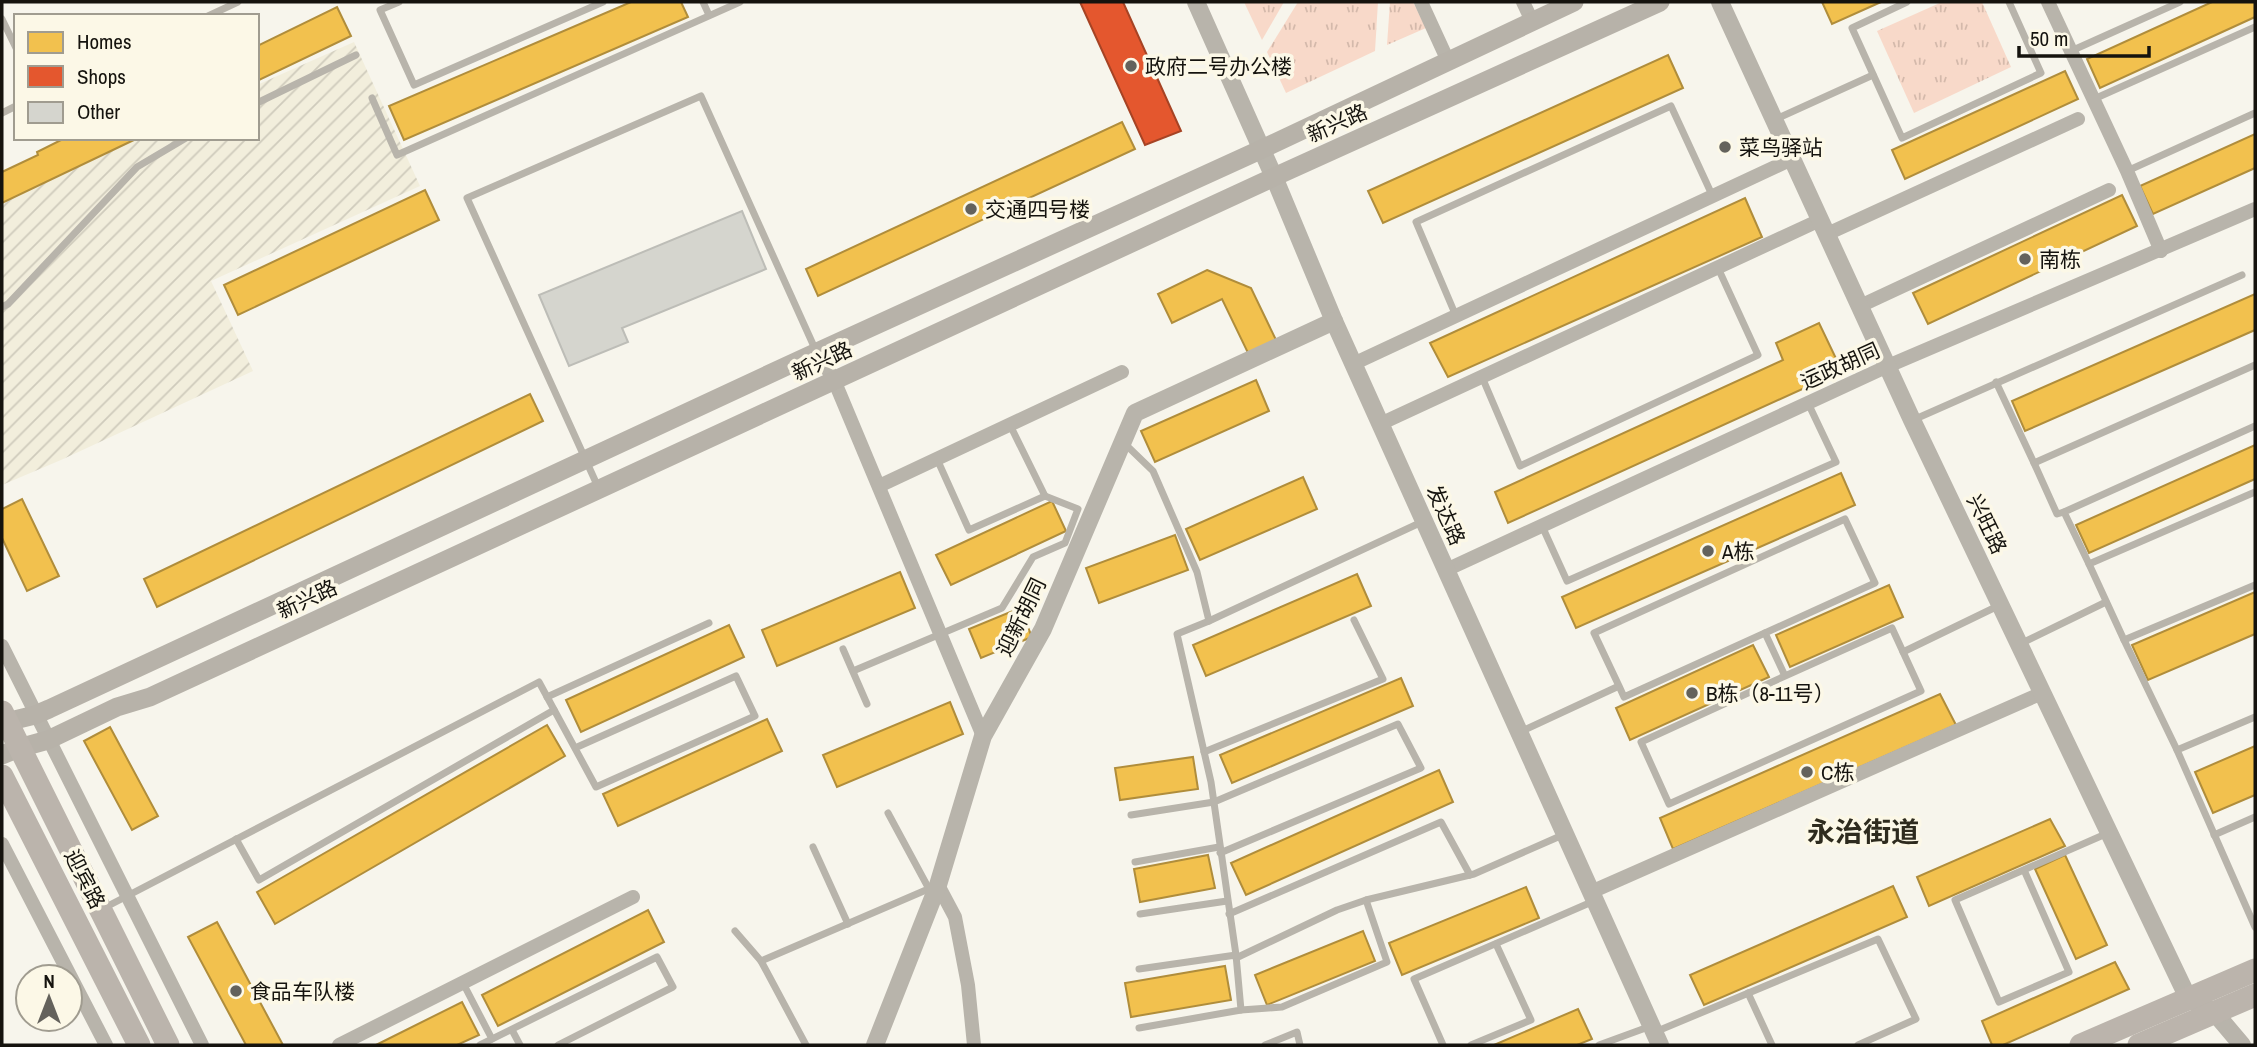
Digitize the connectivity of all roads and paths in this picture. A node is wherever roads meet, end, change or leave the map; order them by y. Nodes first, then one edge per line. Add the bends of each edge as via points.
1 (238, 2) edge
2 (399, 2) edge
3 (603, 2) edge
4 (703, 2) edge
5 (740, 2) edge
6 (1196, 2) edge
7 (1421, 2) edge
8 (1523, 2) edge
9 (1574, 2) edge
10 (1660, 2) edge
11 (1720, 2) edge
12 (1907, 2) edge
13 (2009, 2) edge
14 (2048, 2) edge
15 (2180, 2) edge
16 (379, 6) edge
17 (212, 14) edge
18 (709, 16) junction
19 (2, 19) edge
20 (1532, 21) junction
21 (2255, 27) edge
22 (14, 44) edge
23 (2071, 51) junction
24 (356, 55) dead end
25 (1448, 61) junction
26 (1873, 75) junction
27 (372, 98) dead end
28 (2094, 100) junction
29 (259, 102) edge
30 (2255, 113) edge
31 (2078, 119) dead end
32 (1773, 121) junction
33 (183, 140) edge
34 (1260, 150) junction
35 (1792, 159) junction
36 (2127, 171) junction
37 (1274, 177) junction
38 (2109, 190) dead end
39 (1713, 197) junction
40 (2255, 209) edge
41 (1824, 227) junction
42 (2161, 251) junction
43 (1718, 268) junction
44 (2242, 275) dead end
45 (1860, 306) junction
46 (2, 307) edge
47 (1456, 316) junction
48 (1334, 321) junction
49 (817, 352) junction
50 (1353, 363) junction
51 (2255, 365) edge
52 (1888, 366) junction
53 (1122, 372) dead end
54 (1482, 377) junction
55 (834, 380) junction
56 (1996, 382) junction
57 (1808, 403) junction
58 (1912, 420) junction
59 (1380, 424) junction
60 (1010, 425) junction
61 (2255, 426) edge
62 (1123, 443) junction
63 (937, 459) junction
64 (585, 460) junction
65 (2034, 463) junction
66 (878, 486) junction
67 (599, 489) junction
68 (2255, 492) edge
69 (1045, 496) junction
70 (2064, 512) junction
71 (1424, 520) junction
72 (1541, 526) junction
73 (1071, 547) junction
74 (2088, 564) junction
75 (1446, 570) junction
76 (2255, 584) edge
77 (2106, 602) junction
78 (2000, 605) junction
79 (1354, 620) dead end
80 (1209, 621) junction
81 (709, 623) dead end
82 (1765, 633) junction
83 (941, 635) junction
84 (2124, 640) junction
85 (2019, 645) junction
86 (2, 646) edge
87 (843, 649) dead end
88 (1903, 652) junction
89 (853, 671) junction
90 (1785, 676) junction
91 (1619, 686) junction
92 (2042, 693) junction
93 (547, 697) junction
94 (867, 704) dead end
95 (554, 710) junction
96 (35, 715) junction
97 (2255, 717) edge
98 (3, 719) edge
99 (1519, 732) junction
100 (983, 736) junction
101 (48, 740) junction
102 (575, 748) junction
103 (2177, 750) junction
104 (10, 752) edge
105 (1204, 752) junction
106 (2, 776) edge
107 (1214, 802) junction
108 (888, 813) dead end
109 (1130, 815) dead end
110 (2255, 817) edge
111 (2109, 833) junction
112 (1565, 834) junction
113 (2214, 835) junction
114 (236, 839) junction
115 (2, 844) edge
116 (813, 847) dead end
117 (1220, 850) junction
118 (1135, 862) dead end
119 (2024, 870) junction
120 (1470, 875) junction
121 (933, 887) junction
122 (126, 896) junction
123 (634, 897) dead end
124 (1593, 897) junction
125 (1366, 900) junction
126 (1227, 901) junction
127 (100, 909) junction
128 (1139, 914) dead end
129 (1229, 914) junction
130 (848, 924) junction
131 (2255, 927) edge
132 (735, 932) dead end
133 (1496, 944) junction
134 (1236, 956) junction
135 (761, 961) junction
136 (1139, 969) dead end
137 (2255, 970) edge
138 (463, 983) junction
139 (1748, 993) junction
140 (2255, 995) edge
141 (2188, 998) junction
142 (1241, 1010) junction
143 (2214, 1012) junction
144 (1139, 1028) dead end
145 (512, 1030) junction
146 (1655, 1034) edge
147 (492, 1039) junction
148 (106, 1045) edge
149 (139, 1045) edge
150 (168, 1045) edge
151 (202, 1045) edge
152 (339, 1045) edge
153 (480, 1045) edge
154 (520, 1045) edge
155 (558, 1045) edge
156 (806, 1045) edge
157 (875, 1045) edge
158 (974, 1045) edge
159 (1265, 1045) edge
160 (1300, 1045) edge
161 (1443, 1045) edge
162 (1471, 1045) edge
163 (1599, 1045) edge
164 (1772, 1045) edge
165 (1858, 1045) edge
166 (2081, 1045) edge
167 (2139, 1045) edge
168 (2242, 1045) edge

1 - 17 lane
2 - 16 lane
3 - 16 lane via 414,85
4 - 18 lane
5 - 18 lane
6 - 34 street, 发达路
7 - 25 street
8 - 20 street
9 - 20 main road, 新兴路
10 - 37 main road, 新兴路
11 - 32 street, 兴旺路
12 - 26 lane via 1852,28
13 - 26 lane via 2041,73 1902,138
14 - 23 street
15 - 23 lane
18 - 27 lane via 397,155
19 - 22 lane
20 - 25 main road, 新兴路
21 - 28 lane
23 - 28 street
24 - 29 lane
25 - 34 main road, 新兴路
26 - 32 lane
28 - 36 street
30 - 36 lane
31 - 41 street
32 - 35 street, 兴旺路
33 - 46 lane via 137,167
34 - 37 street, 发达路
34 - 49 main road, 新兴路
35 - 39 street
35 - 41 street, 兴旺路
36 - 42 street
37 - 48 street, 发达路
37 - 55 main road, 新兴路
38 - 45 street
39 - 47 street
39 - 47 lane via 1671,106 1416,222
40 - 42 street, 运政胡同
41 - 43 street
41 - 45 street, 兴旺路
42 - 52 street, 运政胡同
43 - 54 street
43 - 54 lane via 1758,355 1520,466
44 - 56 lane
45 - 52 street, 兴旺路
47 - 50 street
48 - 50 street, 发达路
48 - 62 street, 迎新胡同 via 1135,414
49 - 55 street
49 - 64 main road, 新兴路
49 - 64 lane via 701,96 467,198
50 - 59 street, 发达路
51 - 65 lane
52 - 57 street, 运政胡同
52 - 58 street, 兴旺路
53 - 60 street
54 - 59 street
55 - 66 street
55 - 67 main road, 新兴路
56 - 58 lane
56 - 65 lane
57 - 72 street, 运政胡同
57 - 72 lane via 1836,462 1567,580
58 - 78 street, 兴旺路
59 - 71 street, 发达路
60 - 63 street
60 - 69 lane
61 - 70 lane
62 - 73 street, 迎新胡同
62 - 80 lane via 1153,471 1197,572
63 - 66 street
63 - 69 lane via 969,530
64 - 67 lane
64 - 96 main road, 新兴路
65 - 70 lane via 2057,514
66 - 83 street
67 - 101 main road, 新兴路
68 - 74 lane
69 - 73 lane via 1078,509
70 - 74 lane
71 - 75 street, 发达路
71 - 80 lane
72 - 75 street, 运政胡同
73 - 83 lane via 1033,557 1002,608
73 - 100 street, 迎新胡同 via 1043,629
74 - 77 lane
75 - 99 street, 发达路
76 - 84 lane
77 - 84 lane
77 - 85 lane
78 - 85 street, 兴旺路
78 - 88 lane
79 - 105 lane via 1382,679
80 - 105 lane via 1177,634
81 - 93 lane
82 - 90 lane
82 - 91 lane via 1624,697
82 - 91 lane via 1875,583 1845,519 1594,633
83 - 89 lane
83 - 100 street
84 - 103 lane
85 - 92 street, 兴旺路
86 - 96 street
87 - 89 lane
88 - 90 lane via 1892,628
88 - 90 lane via 1921,691 1669,804 1641,743
89 - 94 lane
91 - 99 lane
92 - 111 street, 兴旺路
92 - 124 street
93 - 95 lane
93 - 114 lane via 539,682
95 - 102 lane
95 - 114 lane via 259,880
96 - 98 main road, 新兴路
96 - 101 street
97 - 103 lane
98 - 104 main road, 迎宾路
99 - 112 street, 发达路
100 - 121 street, 迎新胡同
101 - 104 main road, 新兴路
101 - 122 street
102 - 102 lane via 596,787 755,716 736,676
103 - 113 lane
104 - 127 main road, 迎宾路
105 - 107 lane
106 - 149 main road, 迎宾路
107 - 109 lane
107 - 117 lane
107 - 117 lane via 1398,724 1421,768
108 - 121 lane
110 - 113 lane
111 - 119 lane
111 - 141 street, 兴旺路
112 - 120 lane
112 - 124 street, 发达路
113 - 131 lane
114 - 122 lane
115 - 148 street
116 - 130 lane
117 - 118 lane
117 - 126 lane
119 - 119 lane via 1955,900 1999,1002 2069,972
120 - 125 lane
120 - 129 lane via 1441,822
121 - 130 lane
121 - 157 street, 迎新胡同
121 - 158 street via 955,917
122 - 127 lane
122 - 151 street
123 - 138 street
124 - 133 lane
124 - 146 street, 发达路
125 - 134 lane
125 - 142 lane via 1387,962 1282,1007
126 - 128 lane
126 - 129 lane
127 - 150 main road, 迎宾路
129 - 134 lane
130 - 135 lane
132 - 135 lane
133 - 161 lane via 1414,979
133 - 162 lane via 1531,1020
134 - 136 lane
134 - 142 lane
135 - 156 lane
137 - 141 main road
138 - 147 lane
138 - 152 street
139 - 146 lane
139 - 164 lane
139 - 165 lane via 1878,939 1916,1019
140 - 143 main road
141 - 143 street
141 - 166 main road
142 - 144 lane
143 - 167 main road
143 - 168 street
145 - 147 lane
145 - 154 lane
145 - 155 lane via 657,957 673,988
146 - 163 lane
147 - 153 lane
159 - 160 lane via 1297,1032

